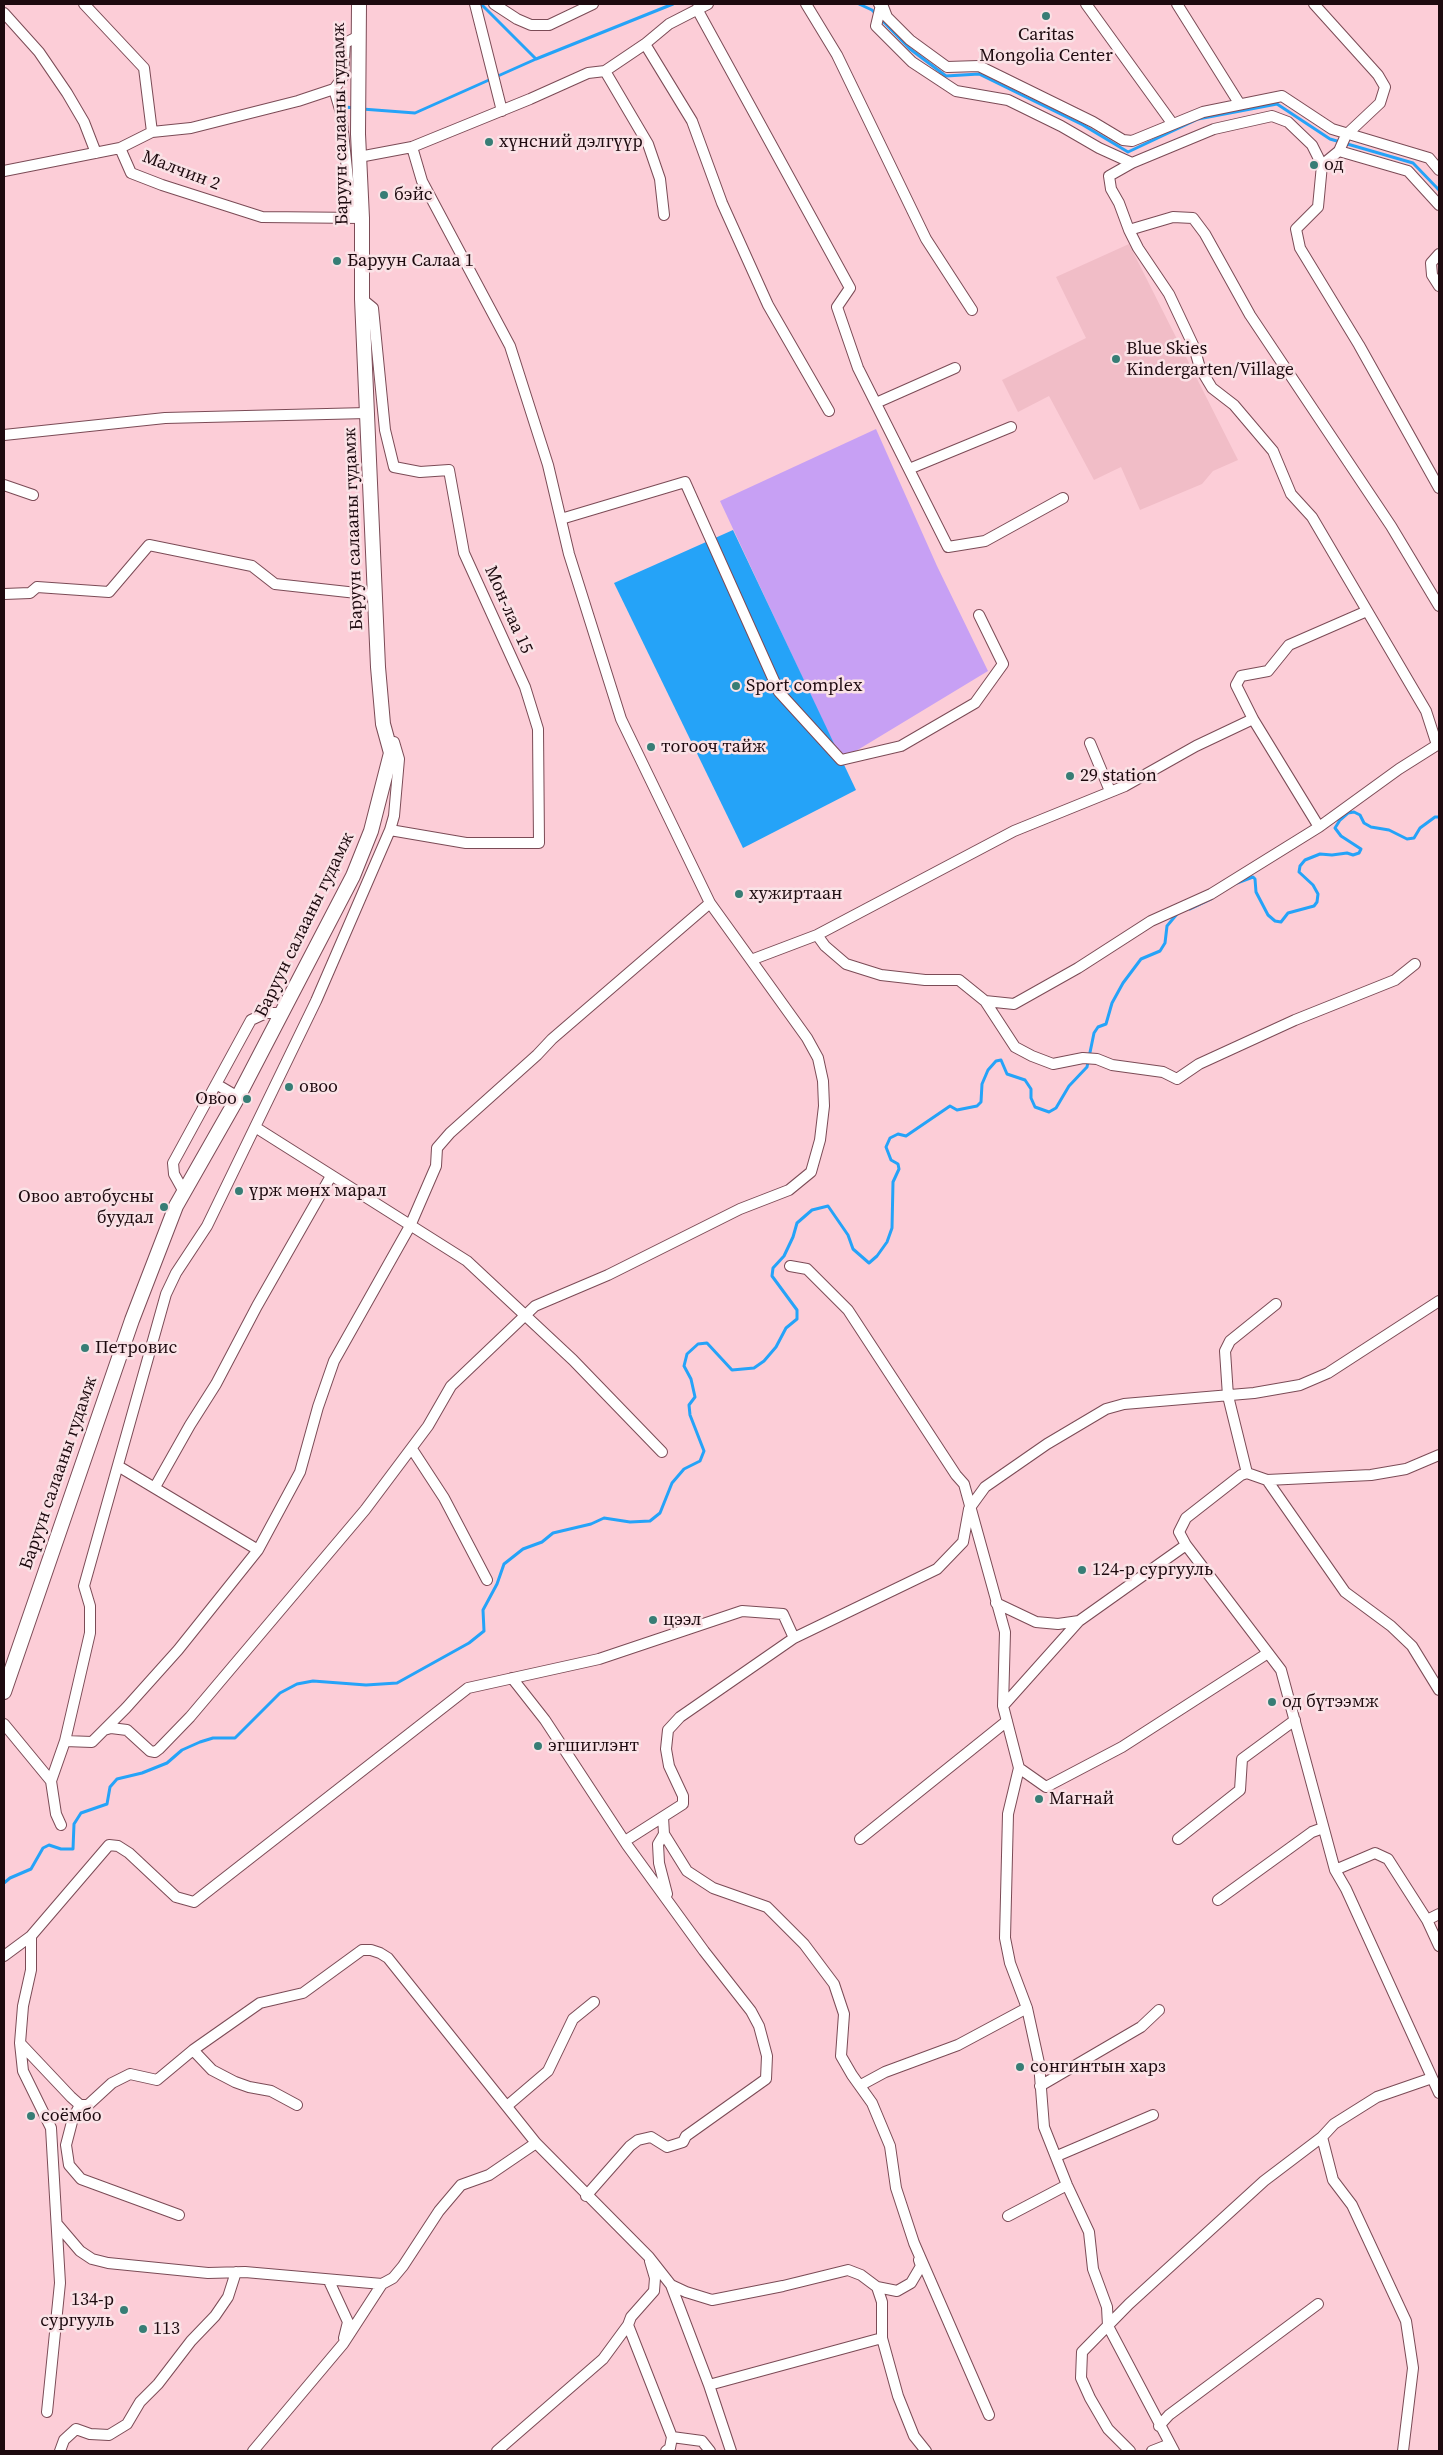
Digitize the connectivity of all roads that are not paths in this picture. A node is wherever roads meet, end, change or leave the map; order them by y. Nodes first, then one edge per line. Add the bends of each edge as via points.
1 (84, 4) edge
2 (359, 4) edge
3 (475, 4) edge
4 (494, 4) edge
5 (593, 4) edge
6 (708, 4) edge
7 (806, 4) edge
8 (1086, 4) edge
9 (1177, 4) edge
10 (1314, 4) edge
11 (697, 9) junction
12 (880, 9) edge
13 (4, 13) edge
14 (357, 37) junction
15 (645, 44) junction
16 (605, 71) junction
17 (334, 89) junction
18 (1239, 103) junction
19 (502, 111) junction
20 (1172, 123) junction
21 (152, 132) junction
22 (1342, 143) junction
23 (412, 147) junction
24 (120, 148) junction
25 (96, 153) junction
26 (1439, 153) edge
27 (359, 157) junction
28 (1429, 158) junction
29 (1132, 163) junction
30 (1322, 166) junction
31 (8, 170) edge
32 (1439, 170) edge
33 (4, 177) edge
34 (1439, 205) edge
35 (664, 215) dead end
36 (357, 217) junction
37 (1128, 230) junction
38 (1439, 254) edge
39 (1439, 286) edge
40 (362, 299) junction
41 (972, 310) dead end
42 (955, 368) dead end
43 (876, 403) junction
44 (829, 411) dead end
45 (367, 413) junction
46 (1011, 427) dead end
47 (4, 435) edge
48 (909, 469) junction
49 (4, 484) edge
50 (1439, 488) edge
51 (33, 495) dead end
52 (1063, 498) dead end
53 (560, 519) junction
54 (4, 594) edge
55 (375, 595) junction
56 (1439, 606) edge
57 (1367, 611) junction
58 (979, 615) dead end
59 (380, 695) junction
60 (1253, 719) junction
61 (1090, 743) dead end
62 (1110, 791) junction
63 (1319, 827) junction
64 (390, 830) junction
65 (710, 903) junction
66 (817, 935) junction
67 (751, 960) junction
68 (1415, 964) dead end
69 (984, 1001) junction
70 (283, 1013) junction
71 (216, 1084) junction
72 (238, 1097) junction
73 (256, 1127) junction
74 (331, 1176) junction
75 (184, 1192) junction
76 (410, 1226) junction
77 (790, 1266) dead end
78 (1439, 1300) edge
79 (1276, 1304) dead end
80 (527, 1315) junction
81 (1228, 1396) junction
82 (412, 1448) junction
83 (662, 1452) dead end
84 (1439, 1455) edge
85 (118, 1466) junction
86 (1247, 1474) junction
87 (1267, 1480) junction
88 (155, 1487) junction
89 (969, 1508) junction
90 (1186, 1545) junction
91 (258, 1550) junction
92 (487, 1580) dead end
93 (996, 1603) junction
94 (1080, 1621) junction
95 (794, 1638) junction
96 (1268, 1653) junction
97 (512, 1678) junction
98 (1439, 1690) edge
99 (4, 1692) edge
100 (1003, 1706) junction
101 (1295, 1720) junction
102 (1007, 1721) junction
103 (4, 1724) edge
104 (104, 1730) junction
105 (64, 1741) junction
106 (1019, 1768) junction
107 (51, 1781) junction
108 (662, 1817) junction
109 (61, 1825) dead end
110 (1323, 1828) junction
111 (664, 1834) junction
112 (860, 1839) dead end
113 (1178, 1839) dead end
114 (625, 1841) junction
115 (1335, 1870) junction
116 (668, 1900) junction
117 (1218, 1900) dead end
118 (1439, 1914) edge
119 (1427, 1920) junction
120 (31, 1936) junction
121 (1439, 1946) edge
122 (4, 1956) edge
123 (594, 2002) dead end
124 (1027, 2008) junction
125 (1159, 2010) dead end
126 (20, 2043) junction
127 (193, 2050) junction
128 (1432, 2078) junction
129 (861, 2085) junction
130 (1040, 2086) junction
131 (1439, 2093) edge
132 (80, 2105) junction
133 (296, 2105) dead end
134 (507, 2106) junction
135 (1153, 2115) dead end
136 (1322, 2137) junction
137 (536, 2143) junction
138 (1057, 2156) junction
139 (1067, 2186) junction
140 (586, 2196) junction
141 (179, 2216) dead end
142 (1008, 2216) dead end
143 (57, 2224) junction
144 (914, 2244) junction
145 (648, 2257) junction
146 (236, 2272) junction
147 (329, 2281) junction
148 (382, 2284) junction
149 (671, 2285) junction
150 (877, 2287) junction
151 (1318, 2304) dead end
152 (628, 2326) junction
153 (1108, 2326) junction
154 (882, 2338) junction
155 (343, 2344) junction
156 (709, 2385) junction
157 (47, 2412) dead end
158 (989, 2415) dead end
159 (1159, 2426) junction
160 (672, 2437) junction
161 (1172, 2448) edge
162 (60, 2451) edge
163 (254, 2451) edge
164 (497, 2451) edge
165 (666, 2451) edge
166 (710, 2451) edge
167 (731, 2451) edge
168 (926, 2451) edge
169 (1130, 2451) edge
170 (1152, 2451) edge
171 (1403, 2451) edge

1 - 21 street via 144,68
2 - 14 main road, Баруун салааны гудамж
3 - 19 street
4 - 5 street via 531,25 549,25
6 - 11 street
7 - 41 street via 837,56 926,239
8 - 20 street
9 - 18 street
10 - 22 street via 1378,75 1384,87 1380,103
11 - 15 street via 669,24
11 - 43 street via 850,288 837,307 858,368
12 - 20 street via 910,40 947,66 979,66 1123,140 1132,141
12 - 29 street via 876,26 912,62 956,91 1008,100
13 - 25 street via 39,52 67,93 84,122
14 - 17 street via 345,43 343,77
14 - 27 main road, Баруун салааны гудамж
15 - 16 street
15 - 44 street via 692,121 722,203 768,305
16 - 19 street via 588,73
16 - 35 street via 648,144 660,179
17 - 21 street via 207,124
17 - 36 street via 341,113
18 - 20 street
18 - 22 street via 1282,96 1332,129
19 - 23 street
21 - 24 street
22 - 28 street
22 - 30 street
22 - 34 street via 1408,171
23 - 27 street
23 - 53 street via 422,181 510,346 548,465
24 - 25 street, Малчин 2
24 - 36 street, Малчин 2 via 131,173 262,217
25 - 31 street, Малчин 2
26 - 28 street
27 - 36 main road, Баруун салааны гудамж
28 - 32 street
29 - 30 street via 1214,129 1272,116 1288,122 1312,145
29 - 37 street via 1109,176
30 - 50 street via 1318,207 1296,229 1300,248
31 - 33 street
36 - 40 main road, Баруун салааны гудамж
37 - 56 street via 1173,217 1193,218 1250,315 1391,526
37 - 57 street via 1169,294 1194,347 1200,368 1212,388 1234,405 1272,451 1291,494 1312,517
38 - 39 street via 1431,263 1432,275
40 - 45 main road, Баруун салааны гудамж
40 - 64 street, Мон-лаа 15 via 373,308 385,430 394,467 420,472 449,470 464,553 525,687 538,730 539,842 466,843
42 - 43 street
43 - 48 street
45 - 47 street via 165,418
45 - 55 main road, Баруун салааны гудамж
46 - 48 street
48 - 52 street via 948,547 985,541
49 - 51 street
53 - 58 street via 685,482 779,692 841,760 901,746 975,703 1003,664
53 - 65 street via 621,719
54 - 55 street via 30,593 37,587 109,592 150,545 252,566 275,584
55 - 59 main road, Баруун салааны гудамж
57 - 60 street via 1289,645 1268,671 1241,676 1236,685
57 - 63 street via 1426,711 1437,745 1398,769
59 - 64 street via 399,759
59 - 70 main road, Баруун салааны гудамж via 391,753 371,831 353,876
60 - 62 street
60 - 63 street
61 - 62 street
62 - 66 street via 1014,831
63 - 69 street via 1211,894 1151,922 1014,1004
64 - 73 street via 321,990
65 - 67 street
65 - 76 street via 552,1039 450,1133 437,1148 436,1166
66 - 67 street
66 - 69 street via 846,964 881,975 959,980
67 - 80 street via 818,1058 824,1082 824,1106 820,1140 811,1172 788,1190 740,1209 608,1275 567,1290 535,1306
68 - 69 street via 1395,980 1295,1020 1199,1064 1177,1079 1163,1072 1112,1065 1096,1059 1053,1064 1015,1047
70 - 71 street via 266,1013 251,1020
70 - 72 main road, Баруун салааны гудамж
71 - 72 street
71 - 75 street via 173,1163 174,1174
72 - 75 main road, Баруун салааны гудамж
73 - 74 street
73 - 85 street via 207,1226 166,1294
74 - 76 street
74 - 88 street
75 - 99 main road, Баруун салааны гудамж via 132,1320
76 - 80 street via 466,1261
76 - 91 street via 334,1361 300,1472
77 - 89 street via 807,1269 848,1310 964,1484
78 - 81 street via 1328,1373 1300,1385
79 - 81 street via 1230,1341 1225,1351
80 - 82 street via 451,1386
80 - 83 street
81 - 86 street
81 - 89 street via 1124,1404 1106,1409 1047,1444 985,1488
82 - 92 street via 444,1498
82 - 104 street via 364,1510 190,1717 159,1749 150,1751 127,1730
84 - 87 street via 1406,1469
85 - 88 street
85 - 105 street via 84,1586 90,1606 90,1633
86 - 87 street
86 - 90 street via 1241,1475 1186,1518 1179,1532
87 - 98 street via 1345,1592 1412,1646
88 - 91 street
89 - 93 street
89 - 95 street via 963,1542 937,1569
90 - 94 street
90 - 96 street
91 - 104 street via 205,1618
93 - 94 street via 1036,1622
93 - 100 street via 1005,1632
94 - 100 street
95 - 97 street via 783,1614 742,1611 599,1659
95 - 108 street via 680,1717 668,1730 669,1766 683,1796 682,1804
96 - 101 street via 1281,1670
96 - 106 street via 1122,1747 1046,1787
97 - 114 street via 545,1720
97 - 120 street via 468,1688 194,1902 176,1897 129,1853 109,1844
100 - 102 street
101 - 110 street
101 - 113 street via 1242,1759 1240,1790
102 - 106 street
102 - 112 street
103 - 107 street
104 - 105 street via 92,1742
105 - 107 street
106 - 124 street via 1008,1814 1005,1938 1010,1963
107 - 109 street
108 - 111 street
108 - 114 street
110 - 115 street
110 - 117 street via 1312,1832
111 - 116 street via 658,1844 659,1863
111 - 129 street via 687,1871 712,1888 767,1907 804,1944 834,1984 844,2014 841,2056
114 - 116 street
115 - 119 street via 1375,1854 1388,1858
115 - 128 street
116 - 140 street via 751,2011 759,2026 767,2056 766,2079 682,2142 667,2147 651,2137 638,2140
118 - 119 street
119 - 121 street
120 - 122 street
120 - 126 street via 31,1970 23,2006
123 - 134 street via 573,2019 548,2071
124 - 129 street via 958,2045
124 - 130 street via 1039,2063
125 - 130 street via 1141,2027
126 - 132 street
126 - 143 street via 23,2071 51,2128
127 - 132 street via 157,2080 130,2074 112,2084 88,2105
127 - 133 street via 212,2070 249,2087 272,2091
127 - 134 street via 260,2004 303,1993 362,1950 371,1950 388,1958
128 - 131 street
128 - 136 street via 1377,2097 1334,2124
129 - 144 street via 890,2146 896,2188
130 - 138 street via 1044,2127
132 - 141 street via 66,2145 68,2165 80,2179
134 - 137 street
135 - 138 street
136 - 153 street via 1264,2181
136 - 171 street via 1333,2180 1352,2205 1406,2321 1413,2368
137 - 140 street
137 - 148 street via 489,2175 462,2185 439,2211 403,2266 393,2278
138 - 139 street
139 - 142 street
139 - 153 street via 1088,2232 1093,2269 1107,2307
140 - 145 street
143 - 146 street via 80,2251 100,2261 208,2273
143 - 157 street via 60,2283
144 - 150 street via 921,2266 911,2283 896,2291
144 - 158 street
145 - 149 street
145 - 152 street via 655,2278 654,2291
146 - 147 street
146 - 162 street via 228,2297 215,2316 140,2402 127,2424 109,2435 76,2429 64,2440
147 - 148 street
147 - 155 street via 348,2322
148 - 155 street
149 - 150 street via 712,2300 848,2270
149 - 156 street
150 - 154 street via 882,2302
151 - 159 street via 1169,2415
152 - 160 street
152 - 164 street via 603,2360
153 - 159 street
153 - 169 street via 1082,2352 1081,2378 1108,2429
154 - 156 street
154 - 168 street via 898,2396 914,2436
155 - 163 street
156 - 167 street
159 - 161 street
160 - 165 street
160 - 166 street via 702,2441
161 - 170 street

